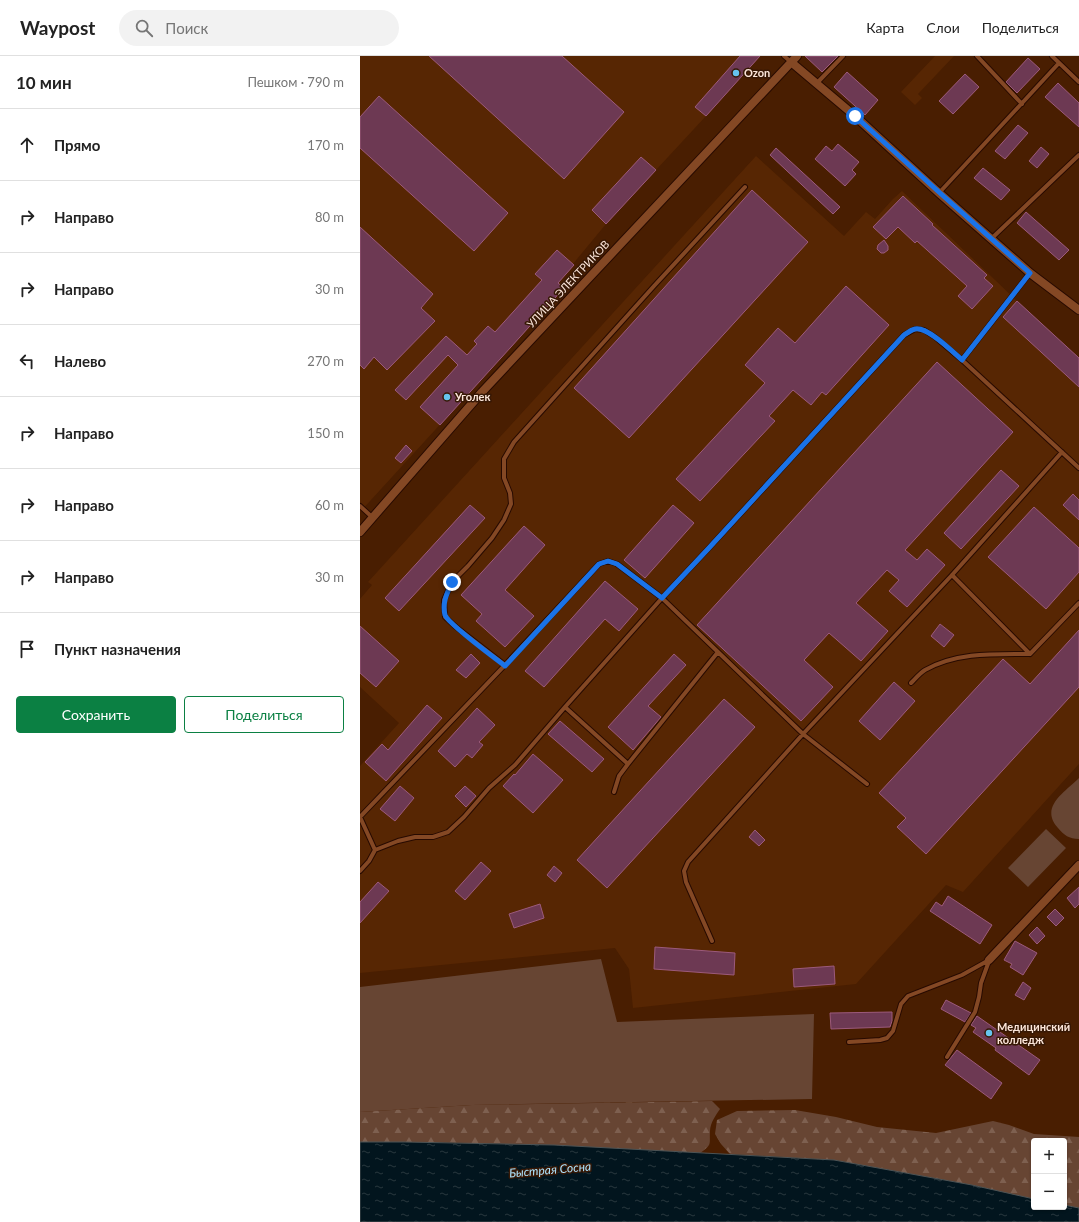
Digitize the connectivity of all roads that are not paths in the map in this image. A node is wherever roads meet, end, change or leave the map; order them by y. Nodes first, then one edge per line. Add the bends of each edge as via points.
1 (784, 56) edge
2 (843, 56) edge
3 (977, 56) edge
4 (1052, 56) edge
5 (794, 59) edge
6 (1059, 63) junction
7 (1079, 82) edge
8 (816, 84) junction
9 (1022, 104) junction
10 (1079, 155) edge
11 (745, 187) dead end
12 (940, 193) junction
13 (992, 239) junction
14 (1030, 273) junction
15 (1079, 310) edge
16 (962, 360) junction
17 (1062, 452) junction
18 (1079, 468) edge
19 (360, 506) edge
20 (372, 518) junction
21 (360, 532) edge
22 (952, 575) junction
23 (662, 598) junction
24 (1079, 603) edge
25 (718, 652) junction
26 (1030, 654) junction
27 (505, 666) junction
28 (911, 683) dead end
29 (564, 707) junction
30 (803, 734) junction
31 (628, 764) junction
32 (867, 784) dead end
33 (614, 792) dead end
34 (375, 850) junction
35 (1079, 865) edge
36 (360, 871) edge
37 (712, 941) dead end
38 (989, 960) junction
39 (849, 1042) dead end
40 (947, 1057) dead end

1 - 5 lane
2 - 8 lane
3 - 9 lane
4 - 6 lane
5 - 8 street
5 - 20 street, УЛИЦА ЭЛЕКТРИКОВ via 482,392
6 - 7 lane
6 - 9 lane
8 - 12 street
9 - 12 lane
10 - 13 lane
11 - 27 lane via 514,442 504,459 504,478 511,504 492,538 452,582 444,600 445,617
12 - 13 street
13 - 14 street
14 - 15 street
14 - 16 lane
16 - 17 lane
16 - 23 lane via 924,330 915,329 904,335
17 - 18 lane
17 - 22 lane
19 - 20 lane
20 - 21 street, УЛИЦА ЭЛЕКТРИКОВ
22 - 26 lane
22 - 30 lane
23 - 25 lane
23 - 27 lane via 617,564 608,561 599,564
23 - 29 lane
24 - 26 lane
25 - 30 lane
25 - 31 lane
26 - 28 lane via 976,654 944,661 923,671
27 - 34 lane via 360,817
29 - 31 lane
29 - 34 lane via 515,764 448,832 434,837 415,837 398,841
30 - 32 lane
30 - 37 lane via 688,862 684,871 686,882
31 - 33 lane via 619,776
34 - 36 lane
35 - 38 street
38 - 39 lane via 962,975 908,996 900,1004 893,1031 887,1038
38 - 40 lane via 975,1012

